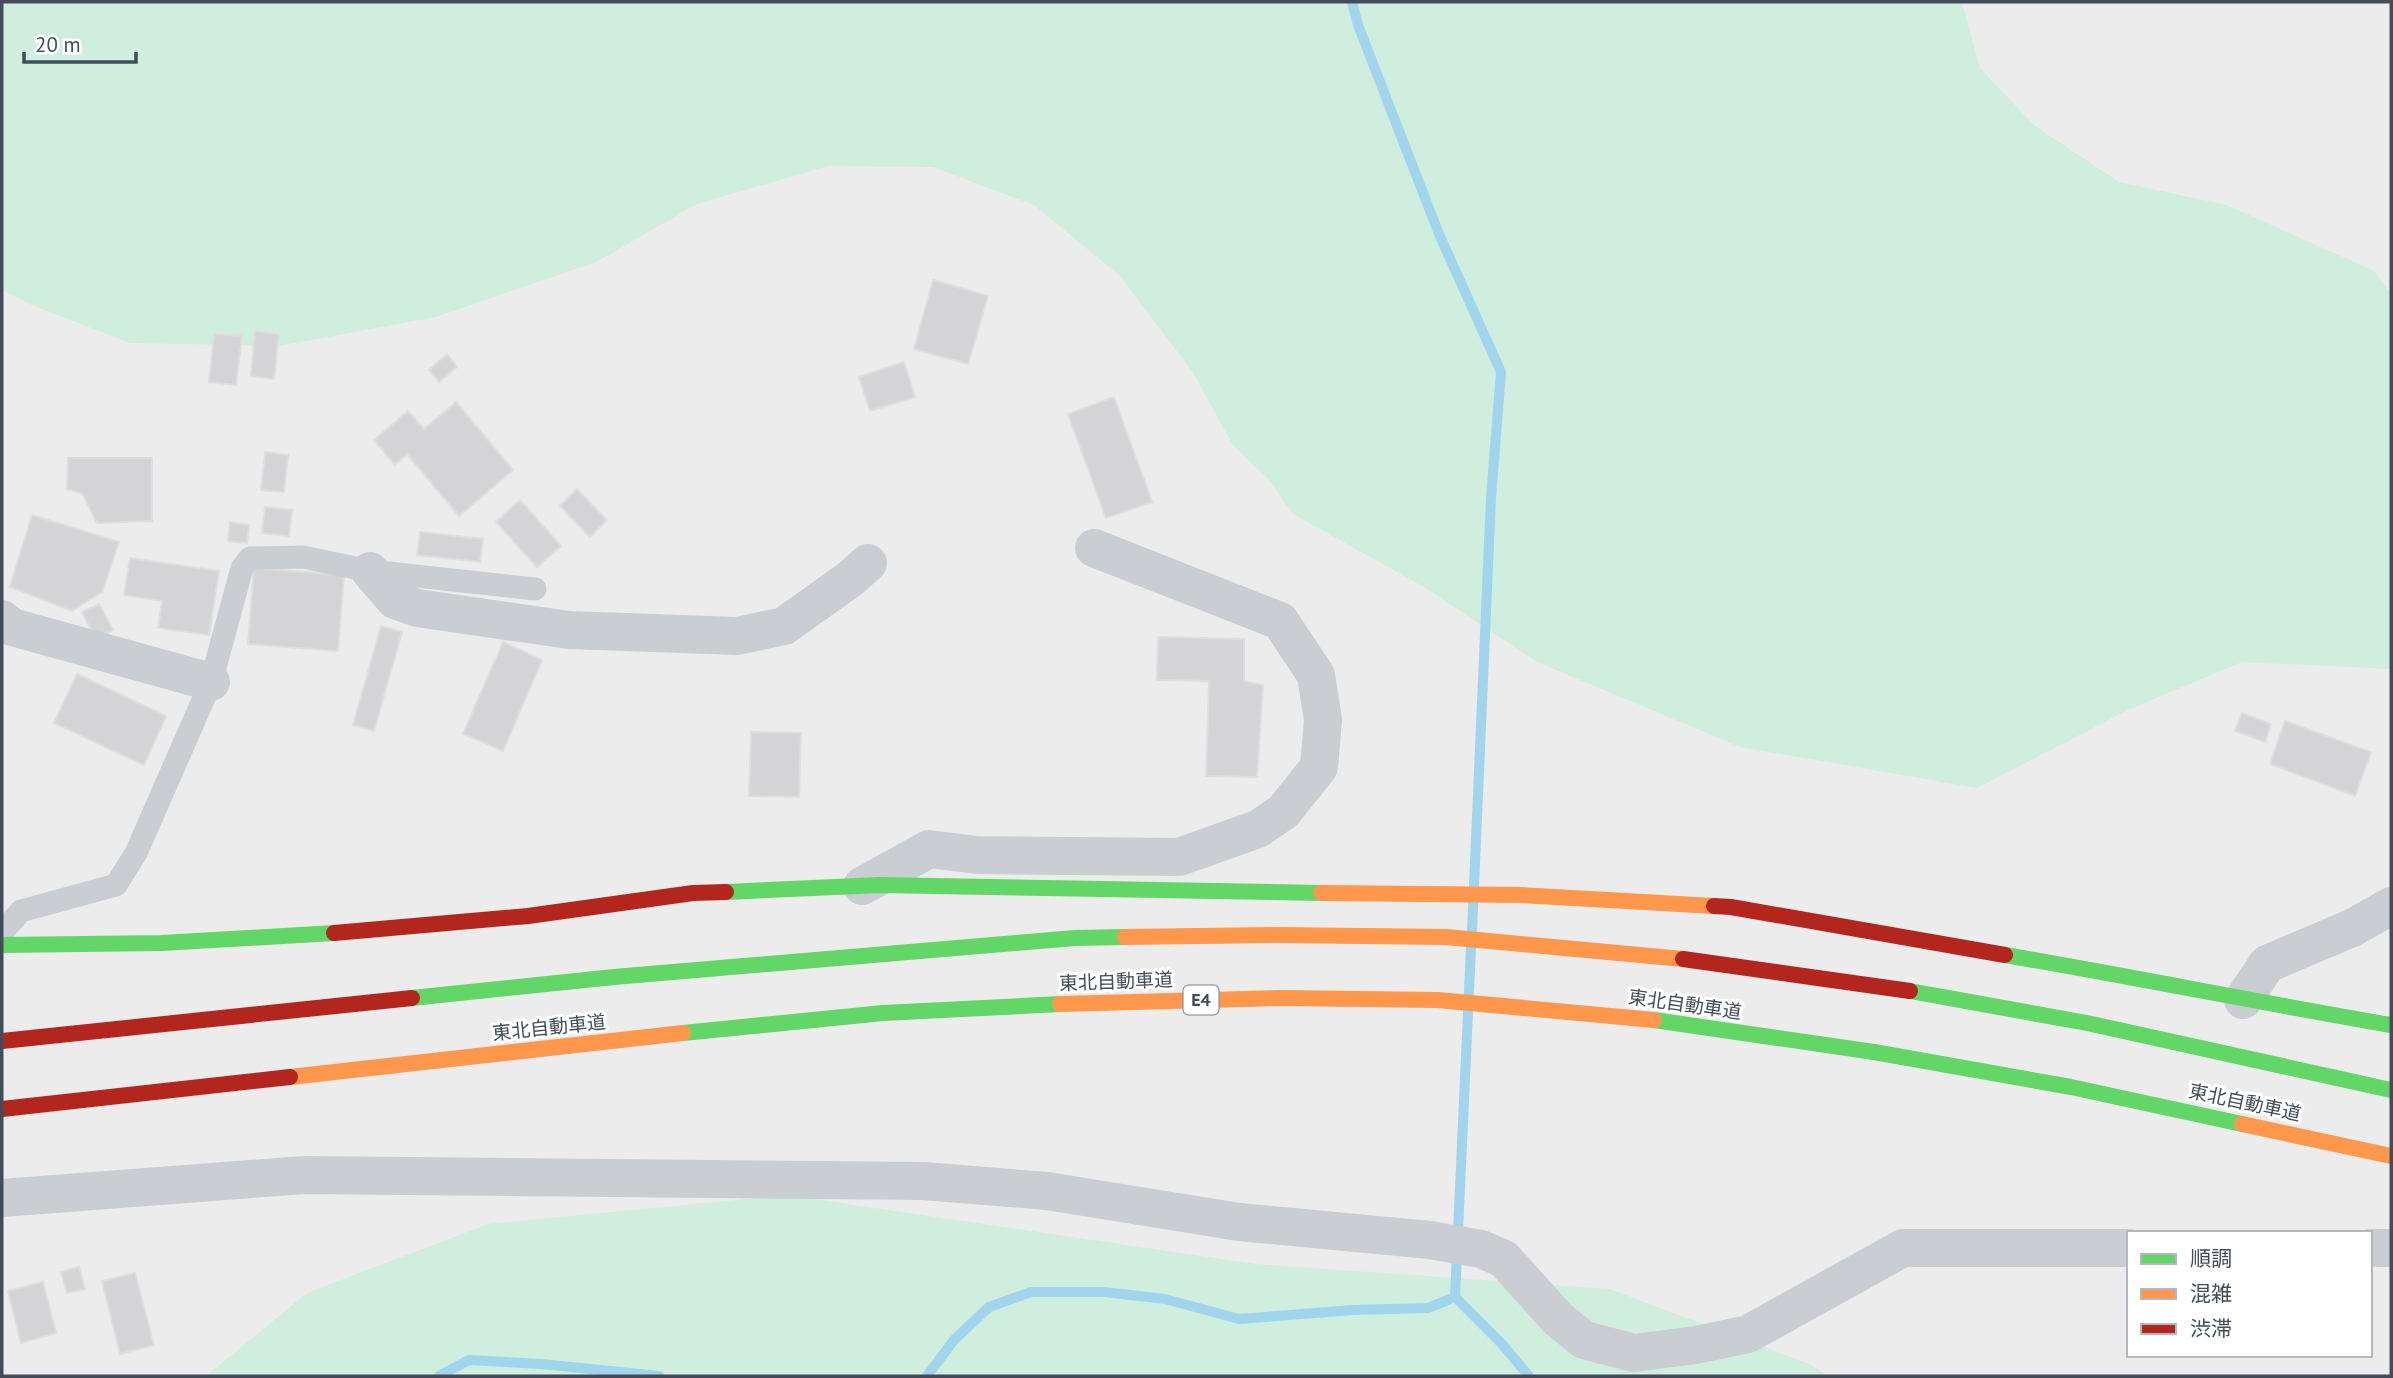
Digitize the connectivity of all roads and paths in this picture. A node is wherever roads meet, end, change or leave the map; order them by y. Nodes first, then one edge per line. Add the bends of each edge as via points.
1 (1094, 548) dead end
2 (868, 563) dead end
3 (370, 571) junction
4 (535, 589) dead end
5 (2, 619) edge
6 (211, 682) junction
7 (862, 886) junction
8 (2391, 906) edge
9 (2, 932) edge
10 (2, 945) edge
11 (2243, 1000) junction
12 (2391, 1025) edge
13 (2, 1041) edge
14 (2391, 1090) edge
15 (2, 1109) edge
16 (2391, 1156) edge
17 (2, 1198) edge
18 (2127, 1248) edge
19 (2372, 1248) edge
20 (2391, 1248) edge

1 - 7 street via 1280,621 1316,675 1323,720 1319,767 1284,811 1258,829 1179,857 977,855 929,849
2 - 3 street via 784,626 737,636 569,630 417,608 394,600
3 - 4 lane
3 - 6 lane via 303,558 250,558 242,568
5 - 6 street via 12,626
6 - 9 lane via 136,853 116,886 21,911
7 - 10 main road via 693,893 385,930 162,943
7 - 11 main road via 1521,895 1731,907
8 - 11 street via 2267,964
11 - 12 main road
13 - 14 main road via 614,977 1075,937 1446,937 1643,954 1885,986 2087,1023
15 - 16 main road, 東北自動車道 / E4 via 883,1013 1280,998 1438,1000 1641,1017 1874,1052 2071,1087
17 - 18 street via 304,1175 923,1181 1047,1191 1239,1222 1481,1249 1504,1259 1558,1319 1584,1340 1633,1353 1748,1334 1903,1248
19 - 20 street

